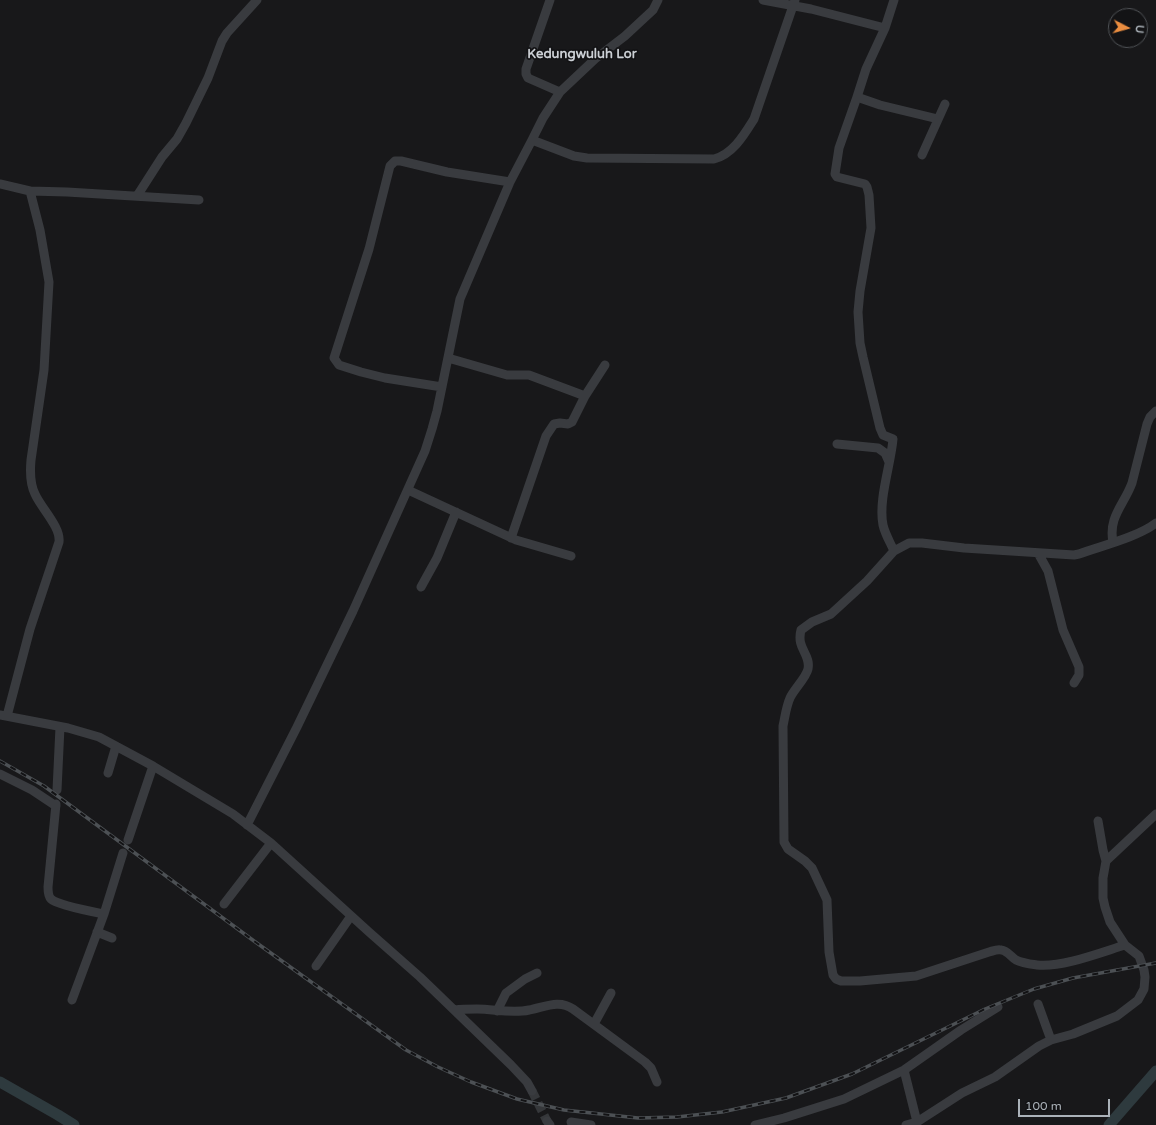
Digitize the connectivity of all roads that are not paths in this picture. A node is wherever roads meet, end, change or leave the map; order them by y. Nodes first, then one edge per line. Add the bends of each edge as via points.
1 (257, 0) edge
2 (550, 0) edge
3 (658, 0) edge
4 (763, 0) edge
5 (894, 0) edge
6 (794, 3) edge
7 (886, 28) junction
8 (560, 92) junction
9 (857, 97) junction
10 (944, 104) dead end
11 (938, 119) junction
12 (532, 140) junction
13 (922, 155) dead end
14 (510, 182) junction
15 (0, 184) edge
16 (30, 192) junction
17 (137, 196) junction
18 (199, 200) dead end
19 (448, 358) junction
20 (605, 365) dead end
21 (442, 387) junction
22 (585, 396) junction
23 (1156, 410) edge
24 (837, 444) dead end
25 (889, 462) junction
26 (408, 490) junction
27 (456, 512) junction
28 (1156, 523) edge
29 (511, 538) junction
30 (1113, 542) junction
31 (894, 550) junction
32 (1038, 553) junction
33 (570, 556) dead end
34 (421, 588) dead end
35 (1074, 683) dead end
36 (4, 715) edge
37 (60, 727) junction
38 (116, 746) junction
39 (153, 766) junction
40 (108, 773) dead end
41 (0, 774) edge
42 (57, 790) dead end
43 (1156, 814) edge
44 (1098, 821) dead end
45 (247, 825) junction
46 (128, 840) dead end
47 (271, 843) junction
48 (123, 853) dead end
49 (1106, 861) junction
50 (224, 904) dead end
51 (104, 914) junction
52 (351, 916) junction
53 (97, 932) junction
54 (112, 938) dead end
55 (1125, 945) junction
56 (316, 966) dead end
57 (537, 972) dead end
58 (611, 994) dead end
59 (72, 1000) dead end
60 (1038, 1004) dead end
61 (998, 1007) dead end
62 (455, 1010) junction
63 (496, 1011) junction
64 (594, 1024) junction
65 (1051, 1040) junction
66 (904, 1070) junction
67 (657, 1082) dead end
68 (532, 1091) tunnel mouth
69 (571, 1122) dead end
70 (911, 1124) edge
71 (591, 1125) edge
72 (755, 1125) edge

1 - 17 street via 222,41 208,78 186,123
2 - 8 street via 526,74 528,78
3 - 8 street via 653,10
4 - 6 street
5 - 7 street
6 - 7 street
6 - 12 street via 754,119 728,154 714,159 587,158 574,156
7 - 9 street via 866,69
8 - 12 street
9 - 11 street
9 - 25 street via 839,148 835,174 837,177 865,184 868,190 871,228 858,306 860,343 878,423 883,435 892,439
10 - 11 street
11 - 13 street
12 - 14 street
14 - 19 street via 460,299
14 - 21 street via 447,172 401,161 395,161 390,166 369,249 334,358 339,365 361,372
15 - 16 street
16 - 17 street
16 - 36 street via 49,282 44,370 30,473 36,496 59,533 60,539
17 - 18 street
19 - 21 street
19 - 22 street via 507,375 529,375
20 - 22 street
21 - 26 street via 428,444
22 - 29 street via 572,422 554,424 546,436
23 - 30 street via 1147,424 1130,487 1114,520 1111,532
24 - 25 street via 878,448 885,453
25 - 31 street via 882,521
26 - 27 street
26 - 45 street via 297,728
27 - 29 street
27 - 34 street
28 - 30 street
29 - 33 street
30 - 32 street via 1079,554
31 - 32 street via 904,544 916,542
31 - 55 street via 867,581 837,609 801,630 799,642 807,659 808,669 790,698 783,726 784,842 812,868 827,900 829,952 833,975 841,981 916,976 1001,950 1021,962 1038,965 1060,964
32 - 35 street via 1048,571 1063,630 1079,667 1079,675
36 - 37 street
37 - 38 street via 99,737
37 - 42 street
38 - 39 street
38 - 40 street
39 - 45 street
39 - 46 street
41 - 51 street via 56,805 48,895 61,904
43 - 49 street
44 - 49 street
45 - 47 street
47 - 50 street
47 - 52 street
48 - 51 street
49 - 55 street via 1103,878 1105,907
51 - 53 street
52 - 56 street
52 - 62 street
53 - 54 street
53 - 59 street
55 - 65 street via 1139,956 1144,970 1144,989 1138,1000 1117,1016
57 - 63 street via 506,993
58 - 64 street
60 - 65 street
61 - 66 street
62 - 63 street
62 - 68 street via 527,1082
63 - 64 street via 521,1011 561,1003
64 - 67 street via 645,1062 651,1068
65 - 70 street via 1031,1051 1007,1070 962,1093
66 - 70 street
66 - 72 street via 844,1099
69 - 71 street

